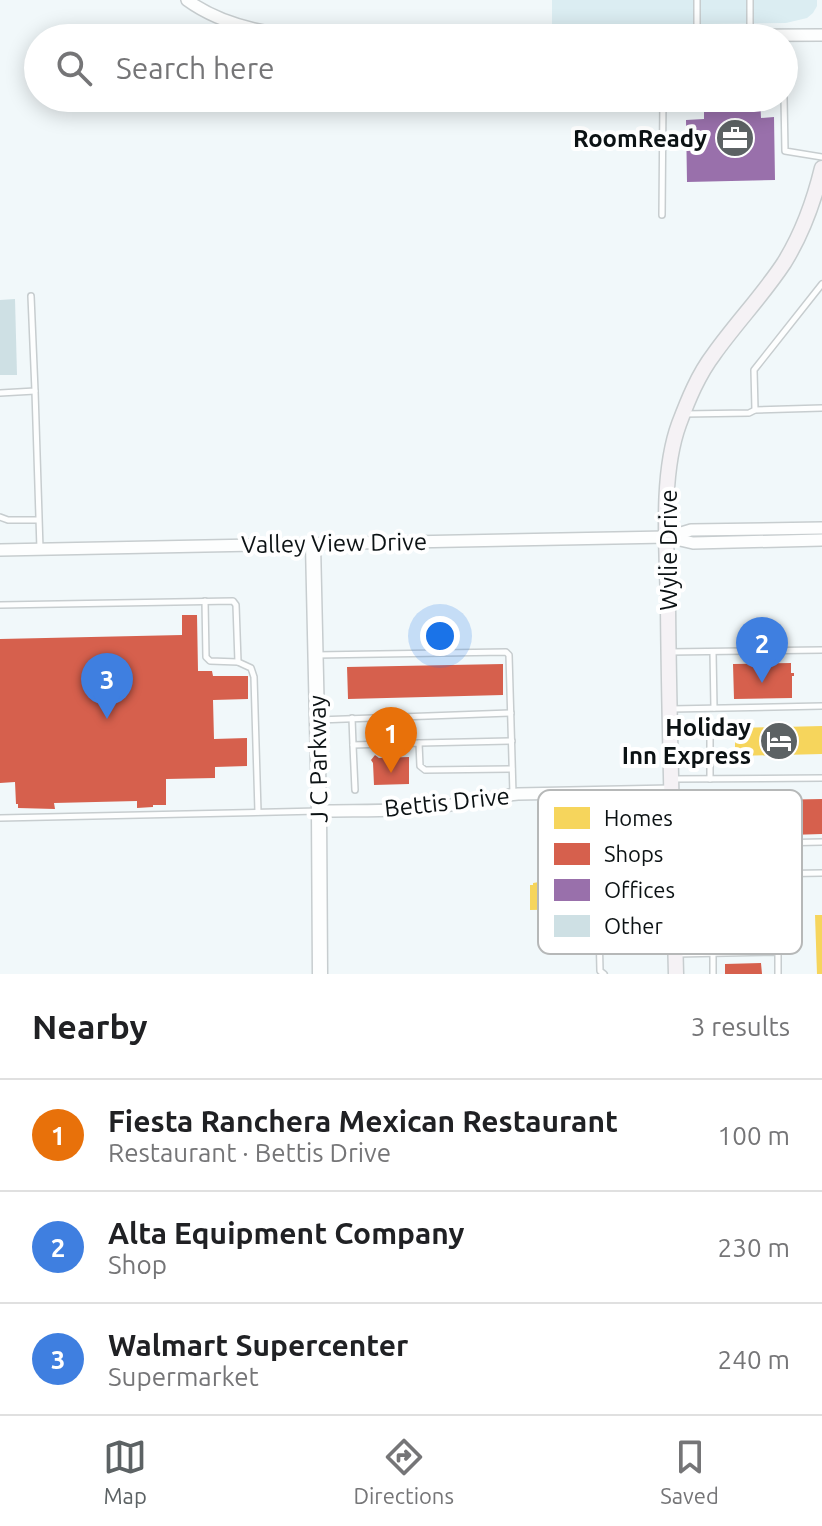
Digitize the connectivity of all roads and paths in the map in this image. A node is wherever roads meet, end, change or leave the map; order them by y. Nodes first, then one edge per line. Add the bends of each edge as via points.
1 (187, 0) edge
2 (697, 0) edge
3 (750, 0) edge
4 (233, 24) edge
5 (697, 24) edge
6 (750, 24) edge
7 (798, 35) edge
8 (822, 35) edge
9 (663, 112) edge
10 (784, 112) edge
11 (822, 157) edge
12 (822, 168) edge
13 (662, 215) dead end
14 (822, 284) edge
15 (31, 296) dead end
16 (35, 391) junction
17 (0, 393) edge
18 (822, 408) edge
19 (755, 410) junction
20 (683, 414) junction
21 (0, 517) edge
22 (38, 520) junction
23 (822, 528) edge
24 (667, 537) junction
25 (822, 540) edge
26 (313, 544) junction
27 (40, 549) junction
28 (0, 550) edge
29 (205, 601) junction
30 (0, 605) edge
31 (822, 650) edge
32 (668, 652) junction
33 (713, 652) junction
34 (315, 655) junction
35 (238, 662) junction
36 (822, 706) edge
37 (714, 708) junction
38 (670, 709) junction
39 (511, 713) junction
40 (352, 718) junction
41 (317, 720) junction
42 (710, 728) dead end
43 (512, 741) junction
44 (419, 743) junction
45 (353, 745) junction
46 (512, 769) junction
47 (822, 778) edge
48 (710, 779) junction
49 (672, 785) junction
50 (355, 790) dead end
51 (603, 790) edge
52 (672, 790) edge
53 (538, 793) edge
54 (513, 794) junction
55 (319, 811) junction
56 (258, 812) junction
57 (0, 818) edge
58 (802, 842) edge
59 (822, 842) edge
60 (802, 873) edge
61 (822, 873) edge
62 (600, 954) edge
63 (675, 954) edge
64 (320, 974) edge
65 (604, 974) edge
66 (676, 974) edge

1 - 4 street
2 - 5 lane
3 - 6 lane
7 - 8 street
9 - 13 lane
10 - 11 lane via 785,151
12 - 20 main road, Wylie Drive via 795,245 704,368
14 - 19 lane via 754,370
15 - 16 lane
16 - 17 lane
16 - 22 lane
18 - 19 lane
19 - 20 lane
20 - 24 main road, Wylie Drive via 670,464
21 - 22 lane
22 - 27 lane
23 - 24 street, Valley View Drive via 691,530
24 - 25 street, Valley View Drive via 693,543
24 - 26 street, Valley View Drive
24 - 32 main road, Wylie Drive
26 - 27 street, Valley View Drive
26 - 34 street, J C Parkway
27 - 28 street, Valley View Drive
29 - 30 lane
29 - 35 lane via 206,657
29 - 35 lane via 236,605
31 - 33 lane
32 - 33 lane
32 - 38 main road, Wylie Drive
33 - 37 lane
34 - 39 lane via 506,652
34 - 41 street, J C Parkway
35 - 56 lane via 251,668 254,677
36 - 37 lane
37 - 38 lane
38 - 49 main road, Wylie Drive
39 - 40 lane
39 - 43 lane
40 - 41 lane
40 - 45 lane
41 - 55 street, J C Parkway
42 - 48 lane
43 - 44 lane
43 - 46 lane
44 - 45 lane
44 - 46 lane via 420,766 425,770
45 - 50 lane
46 - 54 lane
47 - 48 lane
48 - 49 lane
49 - 51 street, Bettis Drive
49 - 52 main road, Wylie Drive
53 - 54 street, Bettis Drive
54 - 55 street, Bettis Drive via 419,808
55 - 56 lane
55 - 64 street, J C Parkway
56 - 57 lane
58 - 59 lane
60 - 61 lane
62 - 65 lane
63 - 66 main road, Wylie Drive

